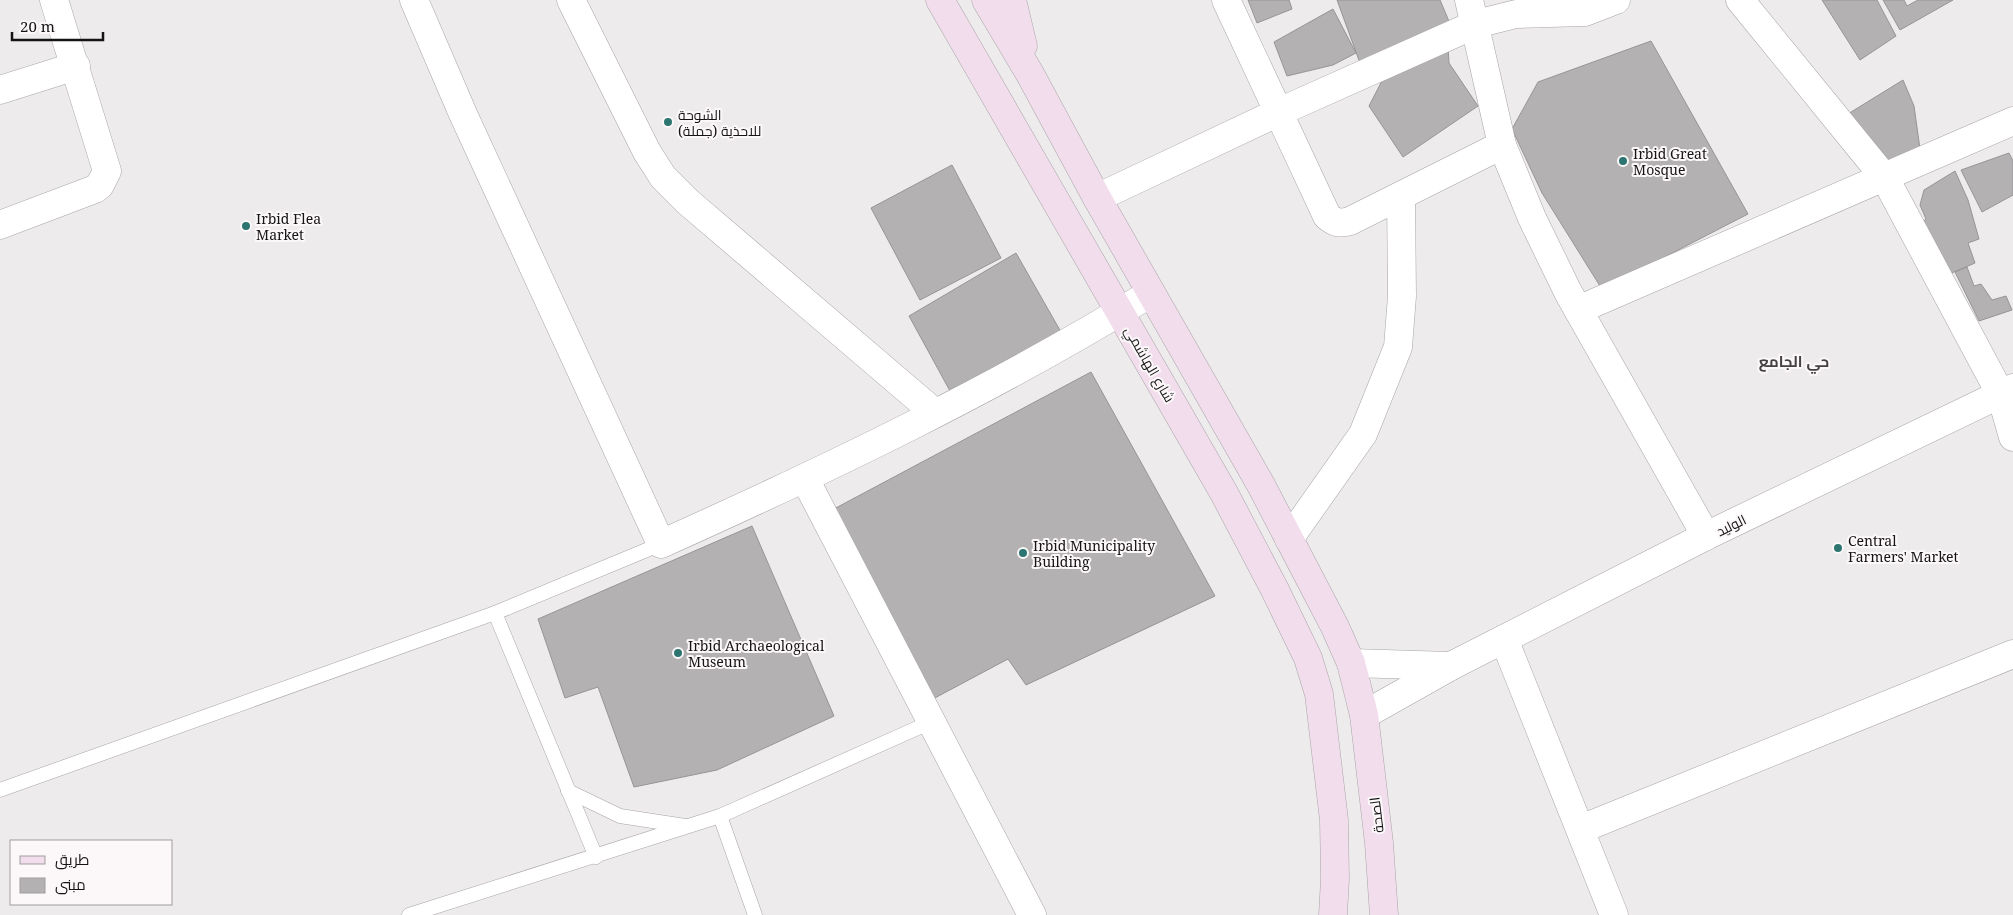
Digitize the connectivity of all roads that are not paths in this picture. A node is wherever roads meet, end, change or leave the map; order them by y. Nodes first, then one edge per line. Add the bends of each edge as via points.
1 (54, 0) edge
2 (414, 0) edge
3 (571, 0) edge
4 (940, 0) edge
5 (986, 0) edge
6 (1012, 0) edge
7 (1226, 0) edge
8 (1616, 0) edge
9 (1740, 0) edge
10 (1473, 12) edge
11 (76, 66) junction
12 (1030, 74) junction
13 (0, 90) edge
14 (1279, 112) junction
15 (2013, 121) edge
16 (1502, 145) junction
17 (1885, 178) junction
18 (1401, 196) junction
19 (1097, 198) junction
20 (0, 225) edge
21 (1151, 293) junction
22 (1578, 310) junction
23 (1120, 312) junction
24 (2007, 392) edge
25 (935, 413) junction
26 (2013, 437) edge
27 (805, 479) junction
28 (1706, 536) junction
29 (1289, 539) junction
30 (661, 544) junction
31 (495, 613) junction
32 (1504, 639) junction
33 (2013, 654) edge
34 (1351, 662) junction
35 (1451, 666) junction
36 (1364, 715) junction
37 (931, 722) junction
38 (0, 790) edge
39 (568, 790) junction
40 (720, 816) junction
41 (691, 827) junction
42 (1581, 829) junction
43 (596, 857) junction
44 (409, 915) edge
45 (755, 915) edge
46 (1032, 915) edge
47 (1333, 915) edge
48 (1384, 915) edge
49 (1614, 915) edge

1 - 11 street
2 - 30 street via 463,114
3 - 25 street via 647,152 663,176 688,202
4 - 23 main road, شارع الهاشمي
5 - 12 main road
6 - 12 main road
7 - 14 street
8 - 10 street via 1586,12
9 - 17 street
10 - 14 street
10 - 16 street
11 - 13 street
11 - 20 street via 105,160 107,172 104,179 95,189
12 - 19 main road
14 - 18 street via 1327,216 1333,222 1350,221
14 - 19 street
15 - 17 street
16 - 18 street
16 - 22 street via 1532,218
17 - 22 street
17 - 24 street
18 - 29 street via 1402,296 1398,347 1363,434
19 - 21 main road
21 - 23 street
21 - 29 main road
22 - 28 street
23 - 25 street
23 - 47 main road, شارع الهاشمي via 1224,493 1308,658 1319,694 1334,820
24 - 26 street
24 - 28 street, الوليد
25 - 27 street
27 - 30 street
27 - 37 street
28 - 32 street, الوليد
29 - 34 main road
30 - 31 lane
31 - 38 lane
31 - 39 lane
32 - 35 street, الوليد
32 - 42 street
33 - 42 street
34 - 35 street, الوليد
34 - 36 main road
35 - 36 street, الوليد
36 - 48 main road, الصحة
37 - 40 lane
37 - 46 street
39 - 41 lane via 620,816
39 - 43 lane
40 - 41 lane
40 - 45 lane
41 - 43 lane
42 - 49 street
43 - 44 lane

